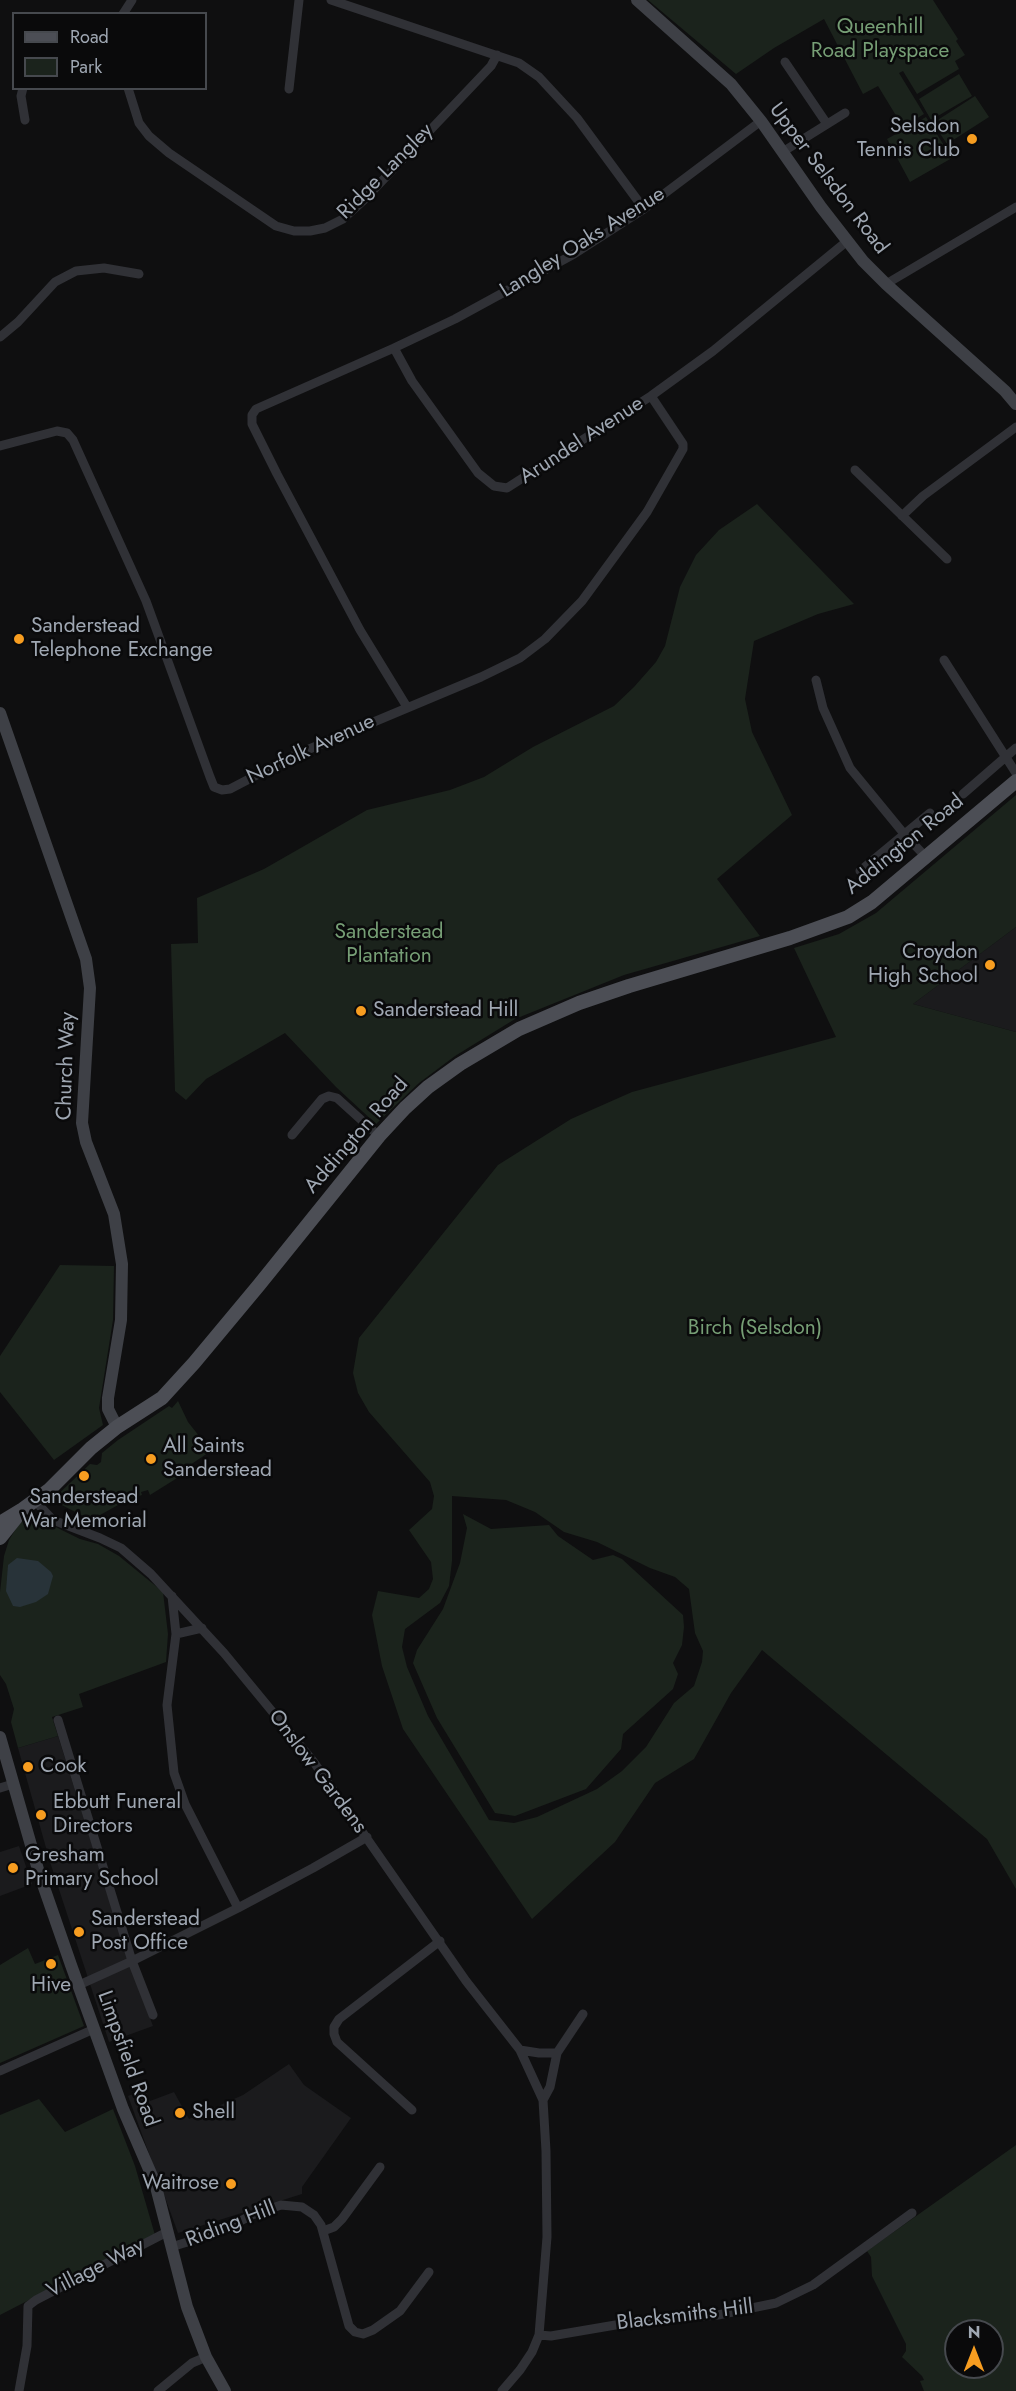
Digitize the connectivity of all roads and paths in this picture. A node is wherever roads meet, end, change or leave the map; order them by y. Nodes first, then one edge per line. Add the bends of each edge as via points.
1 (298, 0) edge
2 (330, 0) edge
3 (637, 0) edge
4 (496, 55) junction
5 (785, 62) dead end
6 (289, 89) dead end
7 (22, 90) edge
8 (129, 90) edge
9 (845, 113) dead end
10 (25, 120) dead end
11 (761, 121) junction
12 (827, 124) junction
13 (784, 151) junction
14 (1016, 207) edge
15 (644, 209) junction
16 (846, 242) junction
17 (139, 274) dead end
18 (886, 284) junction
19 (0, 337) edge
20 (394, 348) junction
21 (651, 396) junction
22 (1016, 404) edge
23 (1016, 428) edge
24 (0, 446) edge
25 (855, 470) dead end
26 (902, 516) junction
27 (947, 560) dead end
28 (944, 660) dead end
29 (816, 680) dead end
30 (407, 706) junction
31 (0, 713) edge
32 (1016, 748) edge
33 (1005, 758) junction
34 (1016, 773) edge
35 (1016, 781) edge
36 (963, 794) dead end
37 (930, 813) dead end
38 (905, 835) junction
39 (926, 857) junction
40 (860, 871) dead end
41 (292, 1135) dead end
42 (379, 1136) junction
43 (117, 1427) junction
44 (29, 1505) junction
45 (0, 1523) edge
46 (0, 1538) edge
47 (172, 1596) junction
48 (202, 1628) junction
49 (176, 1635) junction
50 (58, 1720) dead end
51 (0, 1737) edge
52 (13, 1784) junction
53 (0, 1788) edge
54 (367, 1837) junction
55 (238, 1908) junction
56 (440, 1941) junction
57 (132, 1961) junction
58 (79, 1985) junction
59 (584, 2014) dead end
60 (153, 2015) dead end
61 (94, 2029) junction
62 (520, 2050) junction
63 (557, 2053) junction
64 (0, 2071) edge
65 (543, 2100) junction
66 (412, 2110) dead end
67 (380, 2167) dead end
68 (912, 2213) dead end
69 (323, 2231) junction
70 (167, 2232) junction
71 (171, 2247) junction
72 (429, 2272) dead end
73 (539, 2335) junction
74 (206, 2356) junction
75 (20, 2391) edge
76 (158, 2391) edge
77 (225, 2391) edge
78 (502, 2391) edge

1 - 6 street
2 - 4 street
3 - 11 main road, Upper Selsdon Road via 712,65
4 - 8 street, Ridge Langley via 491,66 364,200 343,219 310,231 276,226 169,153 139,123
4 - 15 street via 519,63 539,77 577,118
5 - 12 street
7 - 10 street
9 - 12 street
11 - 13 main road, Upper Selsdon Road
11 - 15 street, Langley Oaks Avenue
12 - 13 street
13 - 16 main road, Upper Selsdon Road
14 - 18 street
15 - 20 street, Langley Oaks Avenue via 510,290
16 - 18 main road, Upper Selsdon Road
16 - 21 street, Arundel Avenue via 713,351
17 - 19 street via 104,268 76,271 55,282
18 - 22 main road, Upper Selsdon Road
20 - 21 street, Arundel Avenue via 412,381 478,473 501,488 518,482
20 - 30 street via 262,404 255,409 252,424 329,574
21 - 30 street, Norfolk Avenue via 684,449 647,512 582,600 545,639 520,658
23 - 26 street
24 - 30 street, Norfolk Avenue via 57,431 67,433 73,440 146,601 214,787 230,789
25 - 26 street
26 - 27 street
28 - 33 street
29 - 38 street via 823,708 850,768
31 - 43 main road, Church Way via 86,959 90,988 82,1123 114,1214 122,1264 121,1320 108,1398 108,1409
32 - 33 street
33 - 34 street
33 - 36 street
35 - 39 main road, Addington Road
37 - 38 street
38 - 39 street
38 - 40 street
39 - 42 main road, Addington Road via 848,917 579,1003 519,1029 428,1087
41 - 42 street via 322,1099 329,1096 337,1098
42 - 43 main road, Addington Road via 194,1364 162,1398
43 - 44 main road, Addington Road
44 - 45 main road
44 - 46 main road
44 - 47 street, Onslow Gardens via 53,1521 121,1548
47 - 48 street, Onslow Gardens
47 - 49 street
48 - 49 street
48 - 54 street, Onslow Gardens via 313,1761
49 - 55 street via 167,1705 174,1773 185,1804
50 - 57 street
51 - 52 main road, Limpsfield Road
52 - 53 street
52 - 58 main road, Limpsfield Road via 39,1873
54 - 55 street
54 - 56 street, Onslow Gardens
55 - 57 street
56 - 62 street, Onslow Gardens
56 - 66 street via 334,2026 337,2042
57 - 58 street
57 - 60 street
58 - 61 main road, Limpsfield Road
59 - 63 street
61 - 64 street
61 - 70 main road, Limpsfield Road via 155,2183
62 - 63 street
62 - 65 street, Onslow Gardens
63 - 65 street
65 - 73 street via 547,2237
67 - 69 street via 342,2219
68 - 73 street, Blacksmiths Hill via 813,2285 776,2303 718,2314
69 - 71 street, Riding Hill via 309,2211 281,2205 217,2233
69 - 72 street, Riding Hill via 349,2326 356,2332 370,2332 388,2321
70 - 71 main road, Limpsfield Road
70 - 75 street, Village Way via 36,2300 27,2309 27,2346
71 - 74 main road, Limpsfield Road via 186,2307
73 - 78 street via 532,2352
74 - 76 street
74 - 77 main road, Limpsfield Road

